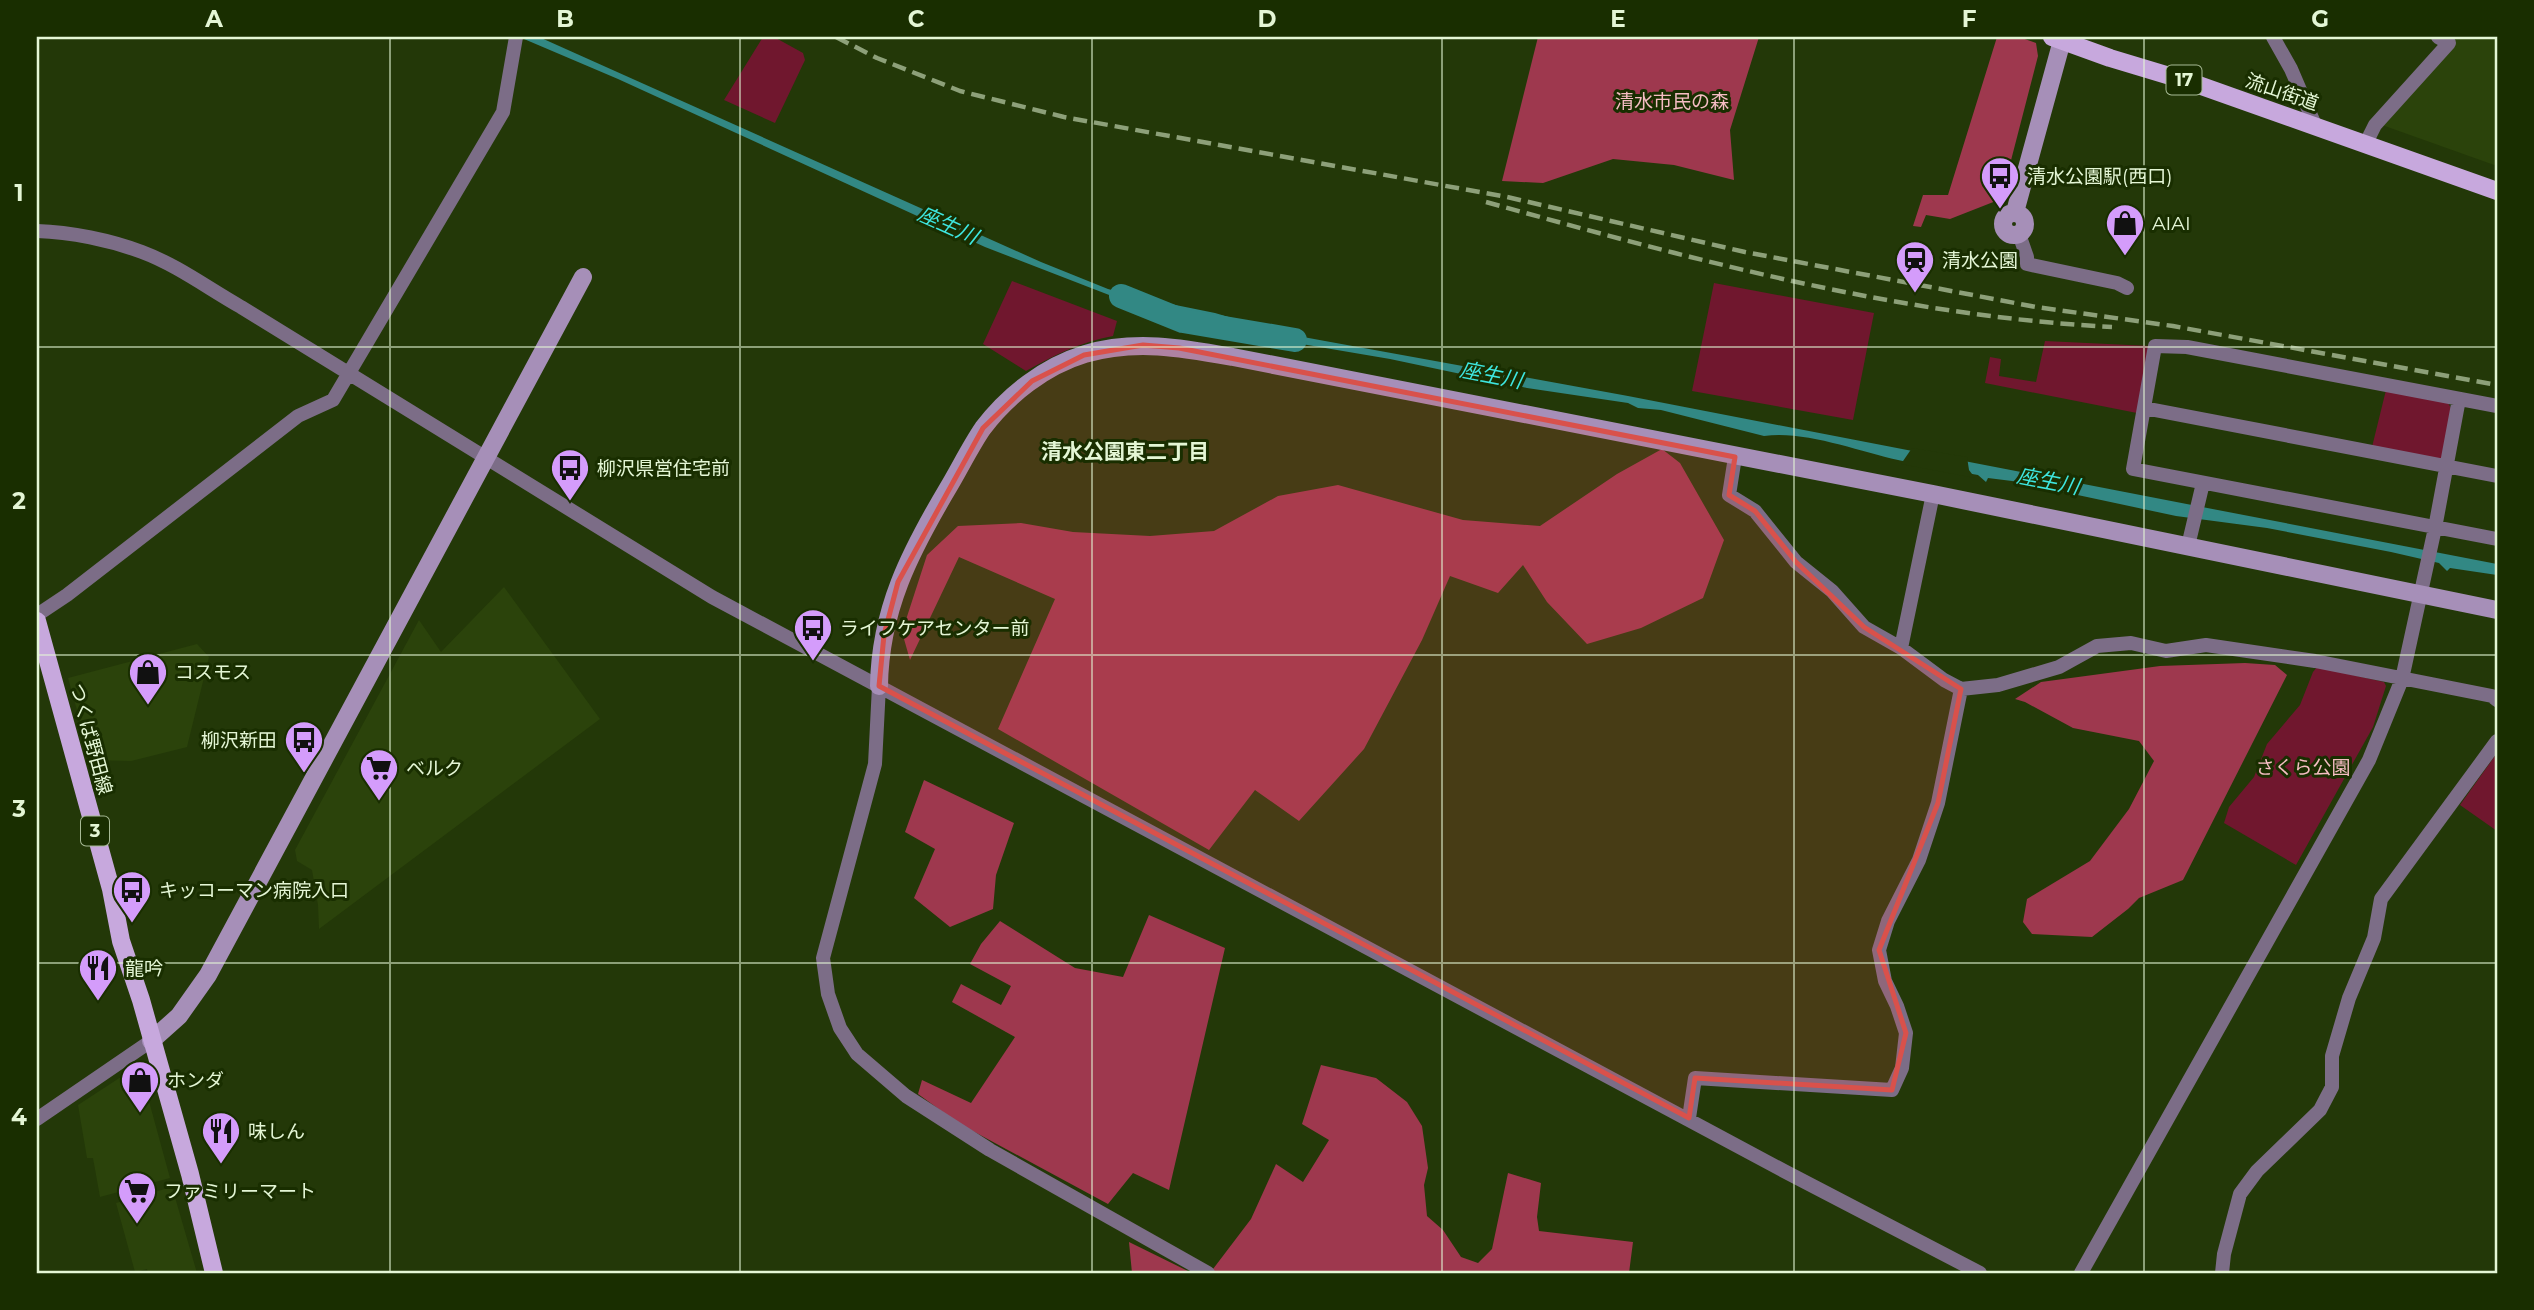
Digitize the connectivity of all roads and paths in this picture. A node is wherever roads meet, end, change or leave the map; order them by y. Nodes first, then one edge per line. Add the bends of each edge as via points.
1 (516, 37) edge
2 (2273, 37) edge
3 (2059, 38) edge
4 (2447, 39) edge
5 (2315, 125) junction
6 (2366, 143) junction
7 (2497, 191) edge
8 (37, 230) edge
9 (2018, 234) joint
10 (583, 277) dead end
11 (2127, 288) dead end
12 (349, 375) junction
13 (2459, 399) junction
14 (2497, 406) edge
15 (2144, 408) junction
16 (1735, 457) junction
17 (485, 458) junction
18 (2448, 466) junction
19 (2497, 476) edge
20 (2202, 488) junction
21 (1933, 494) junction
22 (2434, 533) junction
23 (2497, 539) edge
24 (2188, 546) junction
25 (2423, 586) junction
26 (2497, 610) edge
27 (37, 615) edge
28 (37, 621) edge
29 (1901, 648) junction
30 (2402, 679) junction
31 (879, 686) junction
32 (1961, 689) junction
33 (2497, 700) edge
34 (2497, 741) edge
35 (151, 1041) junction
36 (1689, 1118) junction
37 (37, 1119) edge
38 (1201, 1272) edge
39 (214, 1273) edge
40 (1980, 1273) edge
41 (2081, 1273) edge
42 (2222, 1273) edge

1 - 12 street via 503,112
2 - 5 street
3 - 5 main road, 流山街道 / 17
3 - 9 street via 2015,212 2005,216 2003,227 2011,235
4 - 6 street via 2375,125
5 - 6 main road, 流山街道 / 17
6 - 7 main road, 流山街道 / 17
8 - 12 street via 142,252
9 - 11 street via 2026,264
10 - 17 street
12 - 17 street
12 - 27 street via 334,400 298,416
13 - 14 street
13 - 15 street via 2187,347 2155,345
13 - 18 street
15 - 18 street
15 - 20 street via 2133,469
16 - 21 street
16 - 29 street via 1729,495 1755,511 1796,562 1832,591 1864,627
16 - 31 street via 1179,348 1143,345 1084,355 1032,381 984,428 898,582 884,635
17 - 31 street via 681,579
17 - 35 street via 208,975 180,1016
18 - 19 street
18 - 22 street
20 - 22 street
20 - 24 street
21 - 24 street
21 - 29 street
22 - 23 street
22 - 25 street
24 - 25 street
25 - 26 street
25 - 30 street
28 - 35 main road, つくば野田線 / 3
29 - 32 street
30 - 32 street via 2206,645 2166,651 2131,643 2097,646 2059,667 1998,685
30 - 33 street
30 - 41 street via 2369,760
31 - 36 street
31 - 38 street via 875,764 823,958 840,1028 857,1054 906,1096
32 - 36 street via 1938,803 1919,860 1888,921 1879,950 1885,981 1906,1033 1902,1068 1892,1090 1695,1078
34 - 42 street via 2381,899 2374,938 2332,1056 2332,1087 2320,1110 2257,1171 2240,1194
35 - 37 street
35 - 39 main road, つくば野田線 / 3
36 - 40 street

